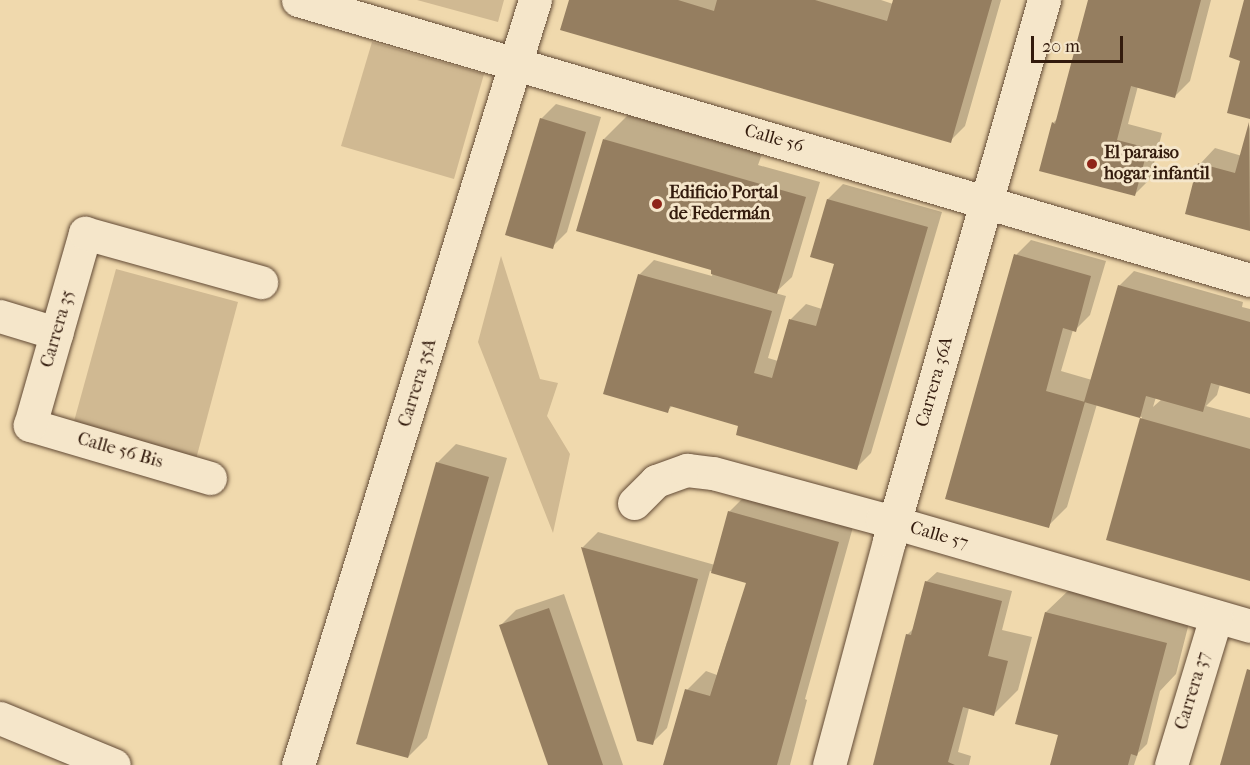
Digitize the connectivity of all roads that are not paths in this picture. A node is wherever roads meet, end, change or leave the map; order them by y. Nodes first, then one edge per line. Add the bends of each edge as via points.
1 (298, 0) edge
2 (535, 0) edge
3 (1044, 0) edge
4 (517, 64) junction
5 (986, 201) junction
6 (1250, 280) edge
7 (261, 282) dead end
8 (0, 316) edge
9 (57, 333) junction
10 (30, 425) joint
11 (210, 478) dead end
12 (634, 503) dead end
13 (894, 523) junction
14 (1216, 617) junction
15 (1250, 626) edge
16 (0, 718) edge
17 (114, 765) edge
18 (298, 765) edge
19 (829, 765) edge
20 (1171, 765) edge

1 - 4 street, Calle 56
2 - 4 street, Carrera 35A
3 - 5 street, Carrera 36A
4 - 5 street, Calle 56
4 - 18 street, Carrera 35A
5 - 6 street, Calle 56
5 - 13 street, Carrera 36A
7 - 9 street, Carrera 35 via 85,233
8 - 9 street
9 - 10 street, Carrera 35
10 - 11 street, Calle 56 Bis
12 - 13 street, Calle 57 via 656,481 687,470 712,473
13 - 14 street, Calle 57
13 - 19 street, Carrera 36A
14 - 15 street, Calle 57
14 - 20 street, Carrera 37
16 - 17 street

